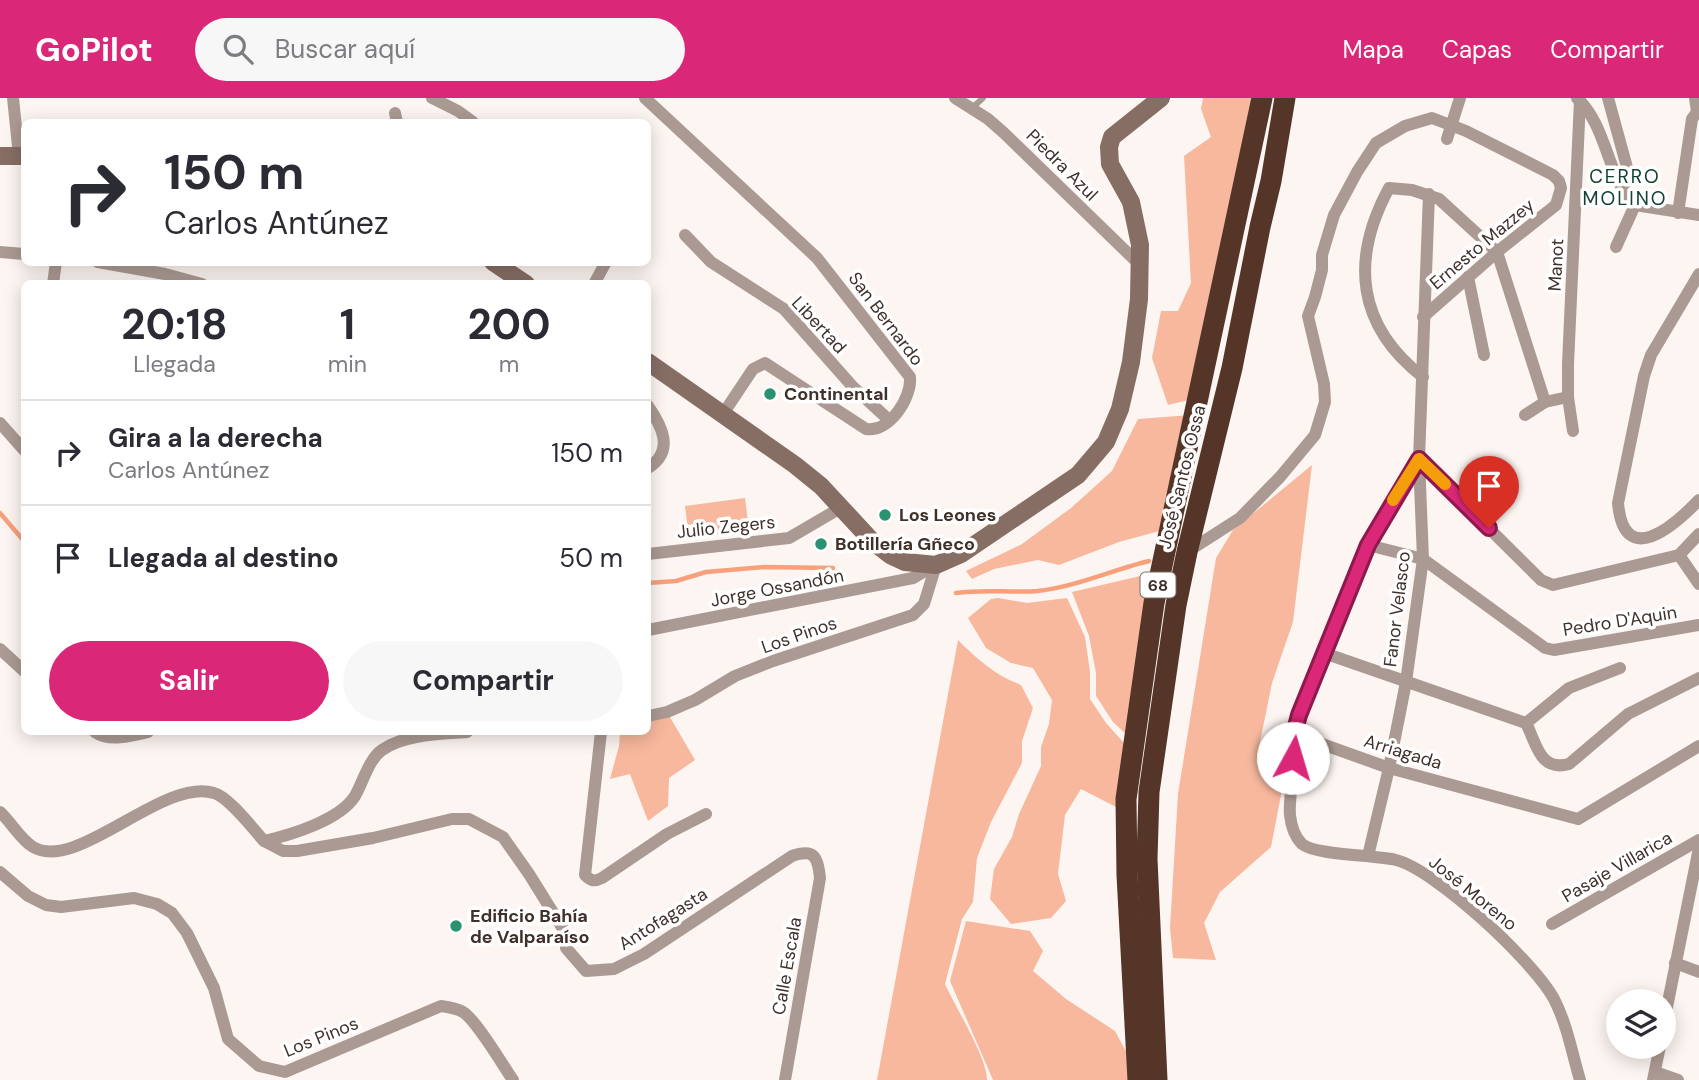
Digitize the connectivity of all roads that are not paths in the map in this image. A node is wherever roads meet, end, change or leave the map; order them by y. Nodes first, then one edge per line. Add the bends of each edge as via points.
1 (13, 98) edge
2 (432, 98) edge
3 (645, 98) edge
4 (955, 98) edge
5 (983, 98) edge
6 (1161, 98) edge
7 (1262, 98) edge
8 (1285, 98) edge
9 (1460, 98) edge
10 (1608, 98) edge
11 (1695, 98) edge
12 (1578, 99) edge
13 (972, 107) junction
14 (1698, 112) edge
15 (468, 119) edge
16 (1451, 125) junction
17 (1447, 139) dead end
18 (21, 150) edge
19 (0, 156) edge
20 (21, 156) edge
21 (1623, 188) junction
22 (1429, 194) junction
23 (1560, 196) junction
24 (1635, 205) junction
25 (1678, 213) junction
26 (1575, 215) junction
27 (1699, 215) edge
28 (685, 235) dead end
29 (1616, 247) dead end
30 (0, 252) edge
31 (1497, 252) junction
32 (21, 254) edge
33 (1139, 264) junction
34 (114, 266) edge
35 (499, 266) edge
36 (1699, 274) edge
37 (1468, 277) junction
38 (164, 279) edge
39 (520, 280) edge
40 (1423, 317) junction
41 (1484, 355) dead end
42 (651, 364) edge
43 (1423, 377) junction
44 (1568, 397) junction
45 (1545, 402) junction
46 (651, 410) edge
47 (723, 414) junction
48 (1525, 415) dead end
49 (889, 420) junction
50 (0, 423) edge
51 (1573, 431) dead end
52 (21, 447) edge
53 (1419, 459) junction
54 (651, 465) edge
55 (1699, 500) edge
56 (842, 507) junction
57 (1699, 534) edge
58 (1368, 545) junction
59 (1186, 552) junction
60 (651, 554) edge
61 (890, 555) junction
62 (1679, 555) junction
63 (1423, 559) junction
64 (936, 565) junction
65 (912, 578) junction
66 (1699, 584) edge
67 (1699, 625) edge
68 (651, 629) edge
69 (0, 649) edge
70 (1324, 653) junction
71 (21, 668) edge
72 (1620, 668) dead end
73 (1699, 678) edge
74 (1406, 682) junction
75 (651, 715) edge
76 (1526, 723) junction
77 (1294, 734) junction
78 (99, 735) edge
79 (135, 735) edge
80 (445, 735) edge
81 (601, 735) edge
82 (1699, 746) edge
83 (1389, 768) junction
84 (0, 812) edge
85 (706, 814) dead end
86 (1699, 840) edge
87 (264, 841) junction
88 (1699, 848) edge
89 (1368, 856) junction
90 (817, 858) joint
91 (0, 872) edge
92 (1694, 892) edge
93 (1552, 924) dead end
94 (1675, 963) junction
95 (1699, 972) edge
96 (1670, 989) edge
97 (1654, 1076) edge
98 (513, 1080) edge
99 (785, 1080) edge
100 (1138, 1080) edge
101 (1157, 1080) edge
102 (1580, 1080) edge
103 (1678, 1080) edge

1 - 18 street
2 - 15 street
3 - 49 street, San Bernardo via 817,258 907,370 910,389
4 - 13 street, Piedra Azul
5 - 13 lane
6 - 33 main road via 1112,136 1109,148 1110,164 1131,202
7 - 100 highway, José Santos Ossa / 68 via 1154,603 1126,799
8 - 59 highway, José Santos Ossa / 68 via 1232,368
9 - 16 street
10 - 21 street via 1628,171
11 - 14 street
12 - 21 street via 1597,124
12 - 26 street, Manot
13 - 33 street, Piedra Azul
14 - 25 street via 1692,119
16 - 17 street
16 - 23 street, Ernesto Mazzey via 1553,175 1559,181
16 - 59 street, Ernesto Mazzey via 1432,118 1405,125 1376,144 1357,172 1334,215 1308,316 1324,384 1325,402 1315,435 1240,518
19 - 20 main road
21 - 24 street
22 - 31 street
22 - 40 street, Fanor Velasco
22 - 43 street via 1389,188 1379,209 1364,271 1371,312 1388,345
23 - 26 street, Ernesto Mazzey
23 - 31 street, Ernesto Mazzey via 1556,205
24 - 25 street
24 - 29 street
25 - 27 street
26 - 44 street, Manot
28 - 49 street, Libertad via 711,262 784,309
30 - 32 street
31 - 37 street, Ernesto Mazzey
31 - 45 street
33 - 64 main road via 1129,376 1105,442 1078,475 961,554
34 - 38 street
35 - 39 main road
36 - 55 street via 1651,355 1644,376 1618,503 1620,520 1631,534 1650,537 1672,527
37 - 40 street, Ernesto Mazzey
37 - 41 street
40 - 43 street, Fanor Velasco
42 - 47 main road
43 - 53 street, Fanor Velasco
44 - 45 street
44 - 51 street, Manot
45 - 48 street
46 - 54 street via 664,436 664,448
47 - 49 street via 753,369 765,363 866,429 880,429
47 - 56 main road via 795,465
50 - 52 street
53 - 58 street, José Moreno
53 - 62 street via 1541,580 1553,585
53 - 63 street, Fanor Velasco
56 - 60 street, Julio Zegers via 789,538
56 - 61 main road
57 - 62 street
58 - 63 street, Pedro D'Aquin
58 - 70 street, José Moreno
59 - 101 highway, José Santos Ossa / 68 via 1149,792 1147,859
61 - 64 main road via 905,562
61 - 65 street
62 - 66 street
63 - 67 street, Pedro D'Aquin via 1545,648
63 - 74 street, Fanor Velasco
64 - 65 street, Jorge Ossandón
64 - 75 street, Los Pinos via 924,604 913,615 772,661 686,704
65 - 68 street, Jorge Ossandón
69 - 71 street
70 - 74 street
70 - 77 street, José Moreno
72 - 76 street via 1569,688
73 - 76 street via 1628,714 1569,764 1550,766 1544,761
74 - 76 street
74 - 83 street, Fanor Velasco
77 - 83 street, Arriagada
77 - 89 street, José Moreno via 1289,814 1295,834 1315,850
78 - 79 street
80 - 87 street via 401,741 380,751 354,797 335,815
81 - 85 street via 585,875 592,881
82 - 83 street, Arriagada via 1578,820
83 - 89 street, Fanor Velasco
84 - 87 street via 33,847 49,852 101,834 175,796 215,793
86 - 93 street, Pasaje Villarica
87 - 90 street, Antofagasta via 283,851 297,851 469,819 503,837 565,932 566,948 586,971 614,969 644,954 792,856 806,853
88 - 92 street
89 - 102 street, José Moreno via 1404,863 1432,879 1526,962 1555,1001
90 - 99 street, Calle Escala via 820,878
91 - 98 street, Los Pinos via 46,905 134,898 172,913 214,988 228,1040 259,1066 285,1072 441,1006 466,1014
92 - 94 street
94 - 95 street
94 - 96 street
97 - 103 street

